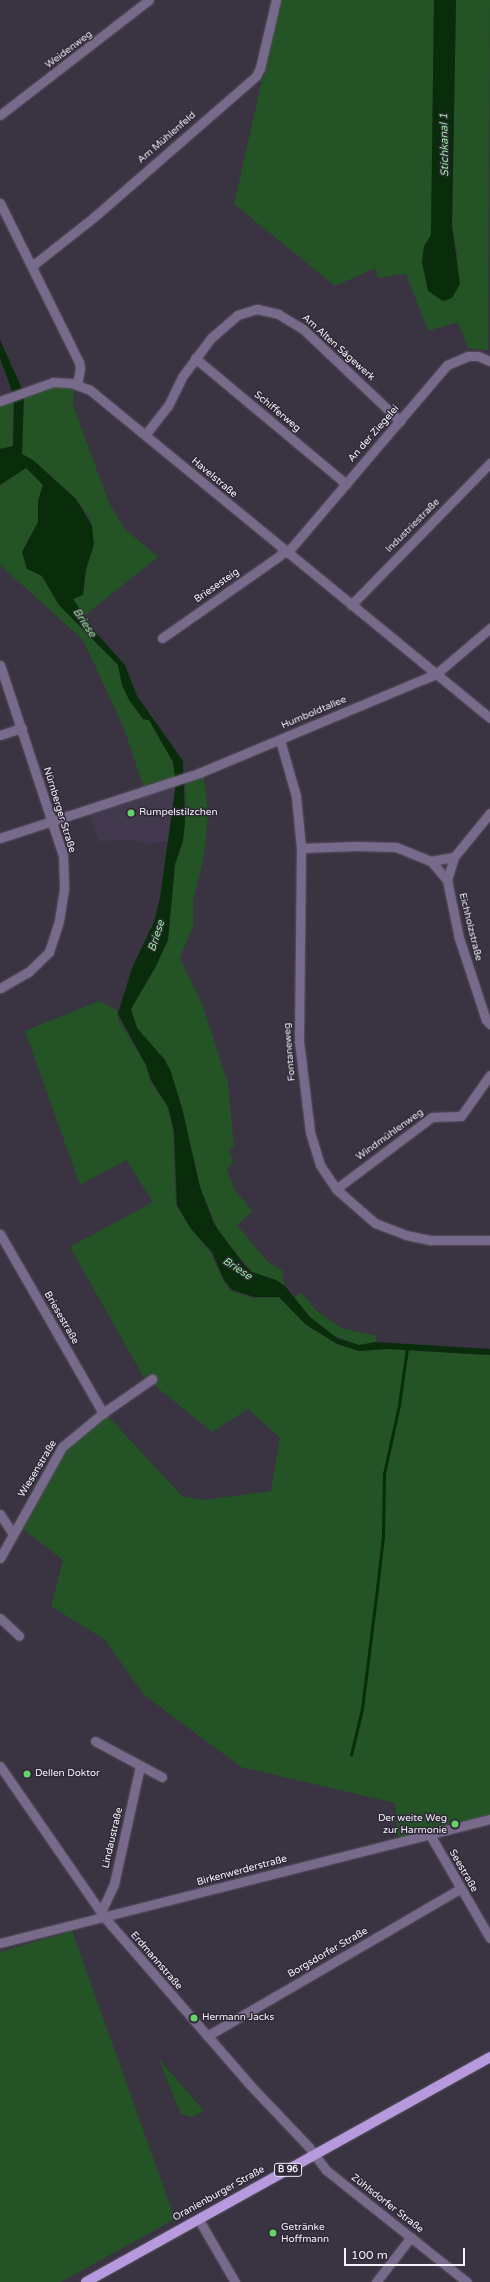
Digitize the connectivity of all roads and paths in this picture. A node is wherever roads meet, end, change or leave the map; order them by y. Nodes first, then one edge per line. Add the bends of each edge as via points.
1 (149, 0) edge
2 (276, 0) edge
3 (0, 115) edge
4 (0, 203) edge
5 (32, 266) junction
6 (195, 358) junction
7 (490, 361) edge
8 (77, 385) junction
9 (0, 401) edge
10 (400, 421) junction
11 (145, 435) junction
12 (490, 463) edge
13 (346, 484) junction
14 (286, 551) junction
15 (351, 604) junction
16 (490, 628) edge
17 (162, 638) dead end
18 (0, 665) edge
19 (436, 674) junction
20 (490, 718) edge
21 (22, 728) junction
22 (0, 735) edge
23 (280, 740) junction
24 (490, 813) edge
25 (53, 822) junction
26 (0, 838) edge
27 (301, 848) junction
28 (454, 856) junction
29 (431, 861) junction
30 (447, 880) junction
31 (0, 988) edge
32 (490, 1024) edge
33 (490, 1075) edge
34 (336, 1189) junction
35 (0, 1234) edge
36 (490, 1240) edge
37 (152, 1379) dead end
38 (103, 1413) junction
39 (0, 1514) edge
40 (13, 1534) junction
41 (0, 1558) edge
42 (0, 1618) edge
43 (19, 1636) dead end
44 (95, 1741) dead end
45 (0, 1766) edge
46 (140, 1766) junction
47 (162, 1777) dead end
48 (490, 1819) edge
49 (430, 1834) junction
50 (461, 1888) junction
51 (103, 1915) junction
52 (490, 1938) edge
53 (0, 1943) edge
54 (207, 2036) junction
55 (490, 2057) edge
56 (314, 2155) junction
57 (199, 2220) junction
58 (411, 2237) junction
59 (86, 2282) edge
60 (235, 2282) edge
61 (376, 2282) edge
62 (467, 2282) edge

1 - 3 street, Weidenweg
2 - 5 street, Am Mühlenfeld via 256,76 94,218
4 - 5 street
5 - 8 street via 78,362 80,369
6 - 10 street, Am Alten Sägewerk via 211,338 237,314 257,309 267,310 303,329
6 - 11 street, Am Alten Sägewerk via 168,406
6 - 13 street, Schifferweg
7 - 10 street, An der Ziegelei via 478,356 468,356 451,362
8 - 9 street, Havelstraße via 53,382
8 - 11 street, Havelstraße via 90,390
10 - 13 street, An der Ziegelei
11 - 14 street, Havelstraße
12 - 15 street, Industriestraße
13 - 14 street, An der Ziegelei
14 - 15 street, Havelstraße
14 - 17 street, Briesesteig
15 - 19 street, Havelstraße
16 - 19 street, Humboldtallee
18 - 21 street, Nürnberger Straße
19 - 20 street, Havelstraße
19 - 23 street, Humboldtallee
21 - 22 street
21 - 25 street, Nürnberger Straße
23 - 25 street, Humboldtallee via 169,784
23 - 27 street, Fontaneweg via 296,796
24 - 28 street, Eichholzstraße
25 - 26 street
25 - 31 street, Nürnberger Straße via 63,855 64,889 59,921 49,952 28,972
27 - 29 street, Eichholzstraße via 396,848
27 - 34 street, Fontaneweg via 298,1004 301,1055 310,1132 320,1165
28 - 29 street
28 - 30 street, Eichholzstraße
29 - 30 street, Eichholzstraße
30 - 32 street, Eichholzstraße via 459,938 486,1020
33 - 34 street, Windmühlenweg via 461,1116 432,1117
34 - 36 street, Fontaneweg via 376,1223 406,1235 436,1240
35 - 38 street, Briesestraße
37 - 38 street, Wiesenstraße
38 - 40 street, Wiesenstraße via 62,1447
39 - 40 street
40 - 41 street, Wiesenstraße
42 - 43 street
44 - 46 street
45 - 51 street, Erdmannstraße
46 - 47 street
46 - 51 street, Lindaustraße via 114,1884
48 - 49 street, Birkenwerderstraße
49 - 50 street, Seestraße
49 - 51 street, Birkenwerderstraße
50 - 52 street, Seestraße
50 - 54 street, Borgsdorfer Straße
51 - 53 street, Birkenwerderstraße
51 - 54 street, Erdmannstraße
54 - 56 street, Erdmannstraße
55 - 56 main road, Oranienburger Straße / B 96
56 - 57 main road, Oranienburger Straße / B 96
56 - 58 street, Zühlsdorfer Straße via 326,2170
57 - 59 main road, Oranienburger Straße / B 96
57 - 60 street
58 - 61 street
58 - 62 street, Zühlsdorfer Straße

